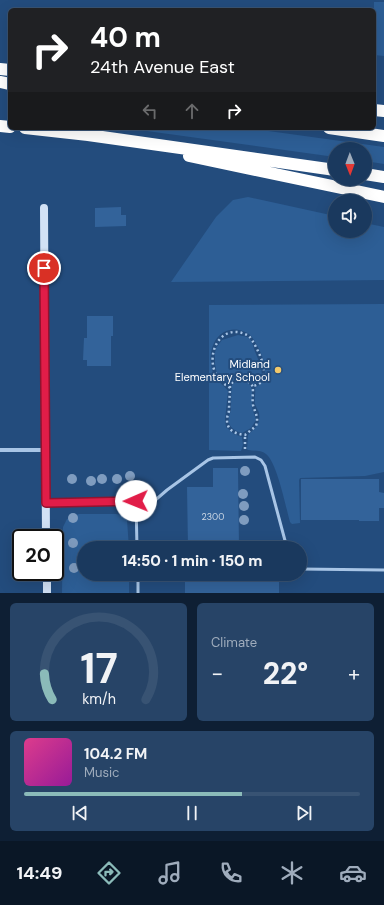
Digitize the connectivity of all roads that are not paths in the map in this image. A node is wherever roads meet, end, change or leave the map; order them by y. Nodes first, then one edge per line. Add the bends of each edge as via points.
1 (46, 130) edge
2 (343, 130) edge
3 (88, 134) junction
4 (384, 136) edge
5 (328, 169) edge
6 (372, 175) edge
7 (384, 177) edge
8 (384, 197) edge
9 (44, 208) dead end
10 (0, 450) edge
11 (46, 450) junction
12 (46, 503) junction
13 (137, 516) junction
14 (46, 529) edge
15 (137, 541) edge
16 (285, 541) edge
17 (307, 569) edge
18 (384, 570) edge
19 (47, 581) edge
20 (138, 581) edge
21 (47, 593) edge
22 (138, 593) edge

1 - 3 highway
2 - 4 highway
3 - 5 highway
3 - 8 highway
6 - 7 highway
9 - 11 street
10 - 11 street
11 - 12 street
12 - 13 lane via 136,501
12 - 14 street
13 - 15 lane
13 - 16 lane via 208,460 255,457 265,466
17 - 18 lane
19 - 21 street
20 - 22 lane

